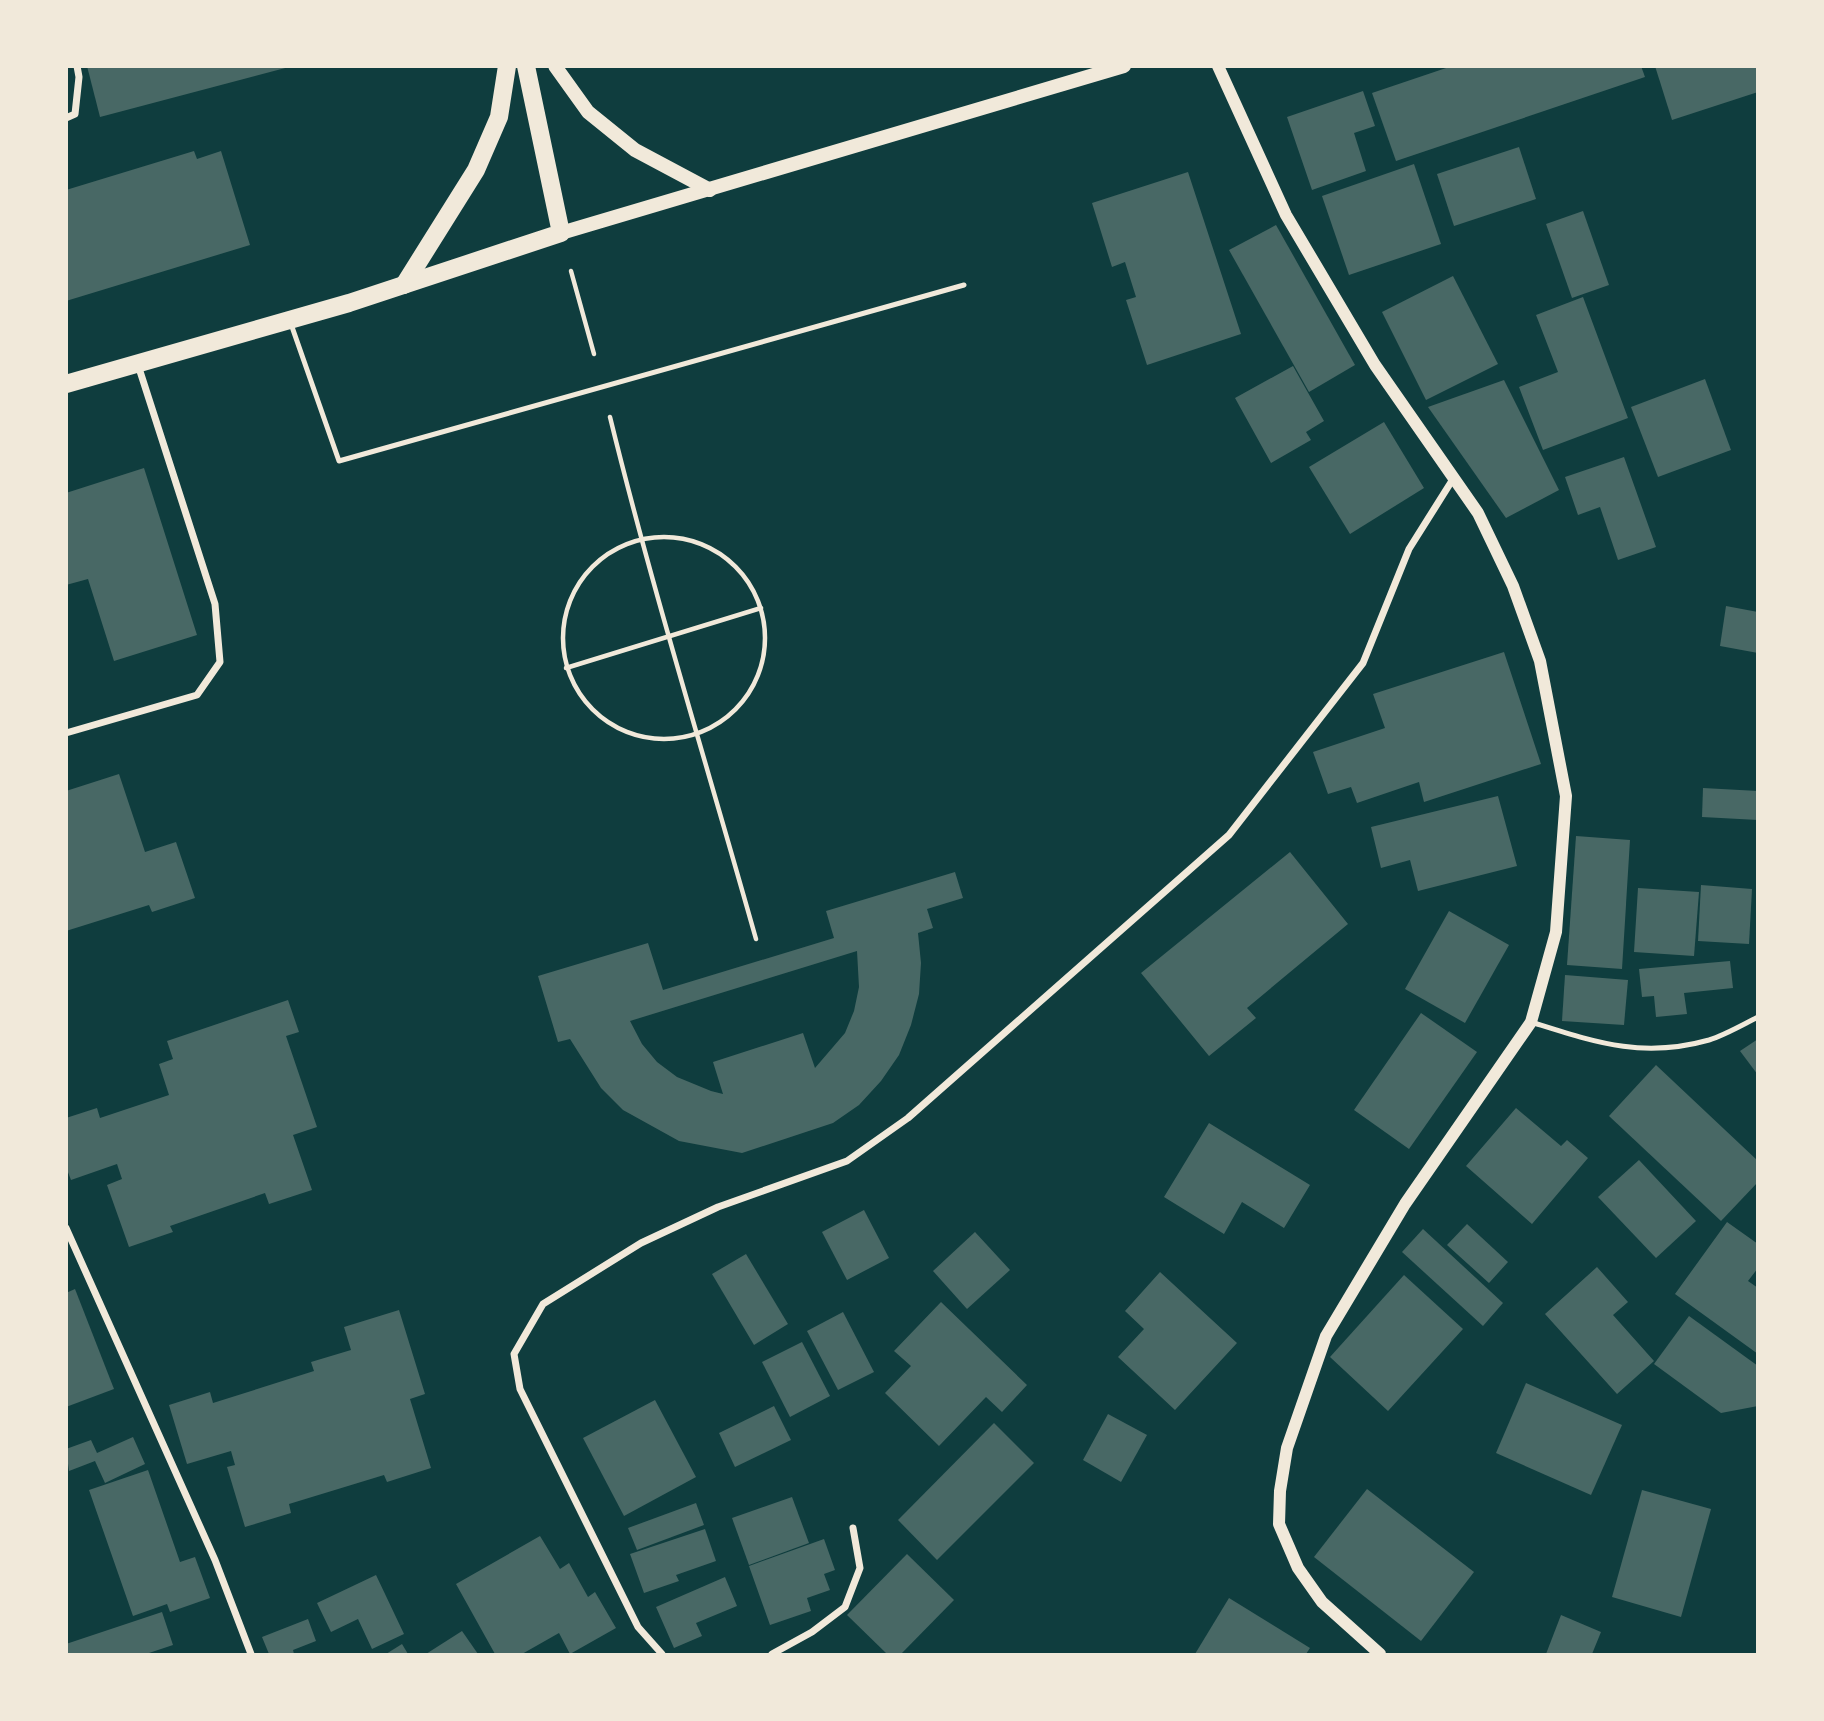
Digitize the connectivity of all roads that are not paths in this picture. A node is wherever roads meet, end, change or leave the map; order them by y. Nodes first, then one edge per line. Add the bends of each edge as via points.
1 (77, 66) edge
2 (508, 66) edge
3 (526, 66) edge
4 (555, 66) edge
5 (1125, 66) edge
6 (1218, 66) edge
7 (66, 118) edge
8 (710, 190) junction
9 (561, 233) junction
10 (404, 285) junction
11 (964, 285) dead end
12 (290, 321) junction
13 (138, 364) junction
14 (66, 384) edge
15 (1453, 479) junction
16 (66, 733) edge
17 (1758, 1017) edge
18 (1531, 1022) junction
19 (66, 1227) edge
20 (853, 1528) dead end
21 (251, 1654) edge
22 (662, 1654) edge
23 (772, 1654) edge
24 (1380, 1654) edge

1 - 7 street via 75,114
2 - 10 main road via 499,117 476,170
3 - 9 main road
4 - 8 main road via 588,112 635,150
5 - 8 main road
6 - 15 street via 1286,215 1375,365
8 - 9 main road
9 - 10 main road
10 - 12 main road
11 - 12 lane via 339,461
12 - 13 main road
13 - 14 main road
13 - 16 street via 215,604 220,662 197,695
15 - 18 street via 1478,513 1540,661 1566,796 1556,932
15 - 22 street via 1409,549 1363,663 1229,835 908,1118 847,1161 718,1207 641,1243 543,1304 514,1354 520,1390 639,1627
17 - 18 lane via 1710,1040 1652,1051 1600,1043
18 - 24 street via 1405,1204 1326,1336 1287,1448 1279,1524 1298,1568 1322,1602
19 - 21 street via 215,1560
20 - 23 street via 860,1568 845,1607 813,1632

